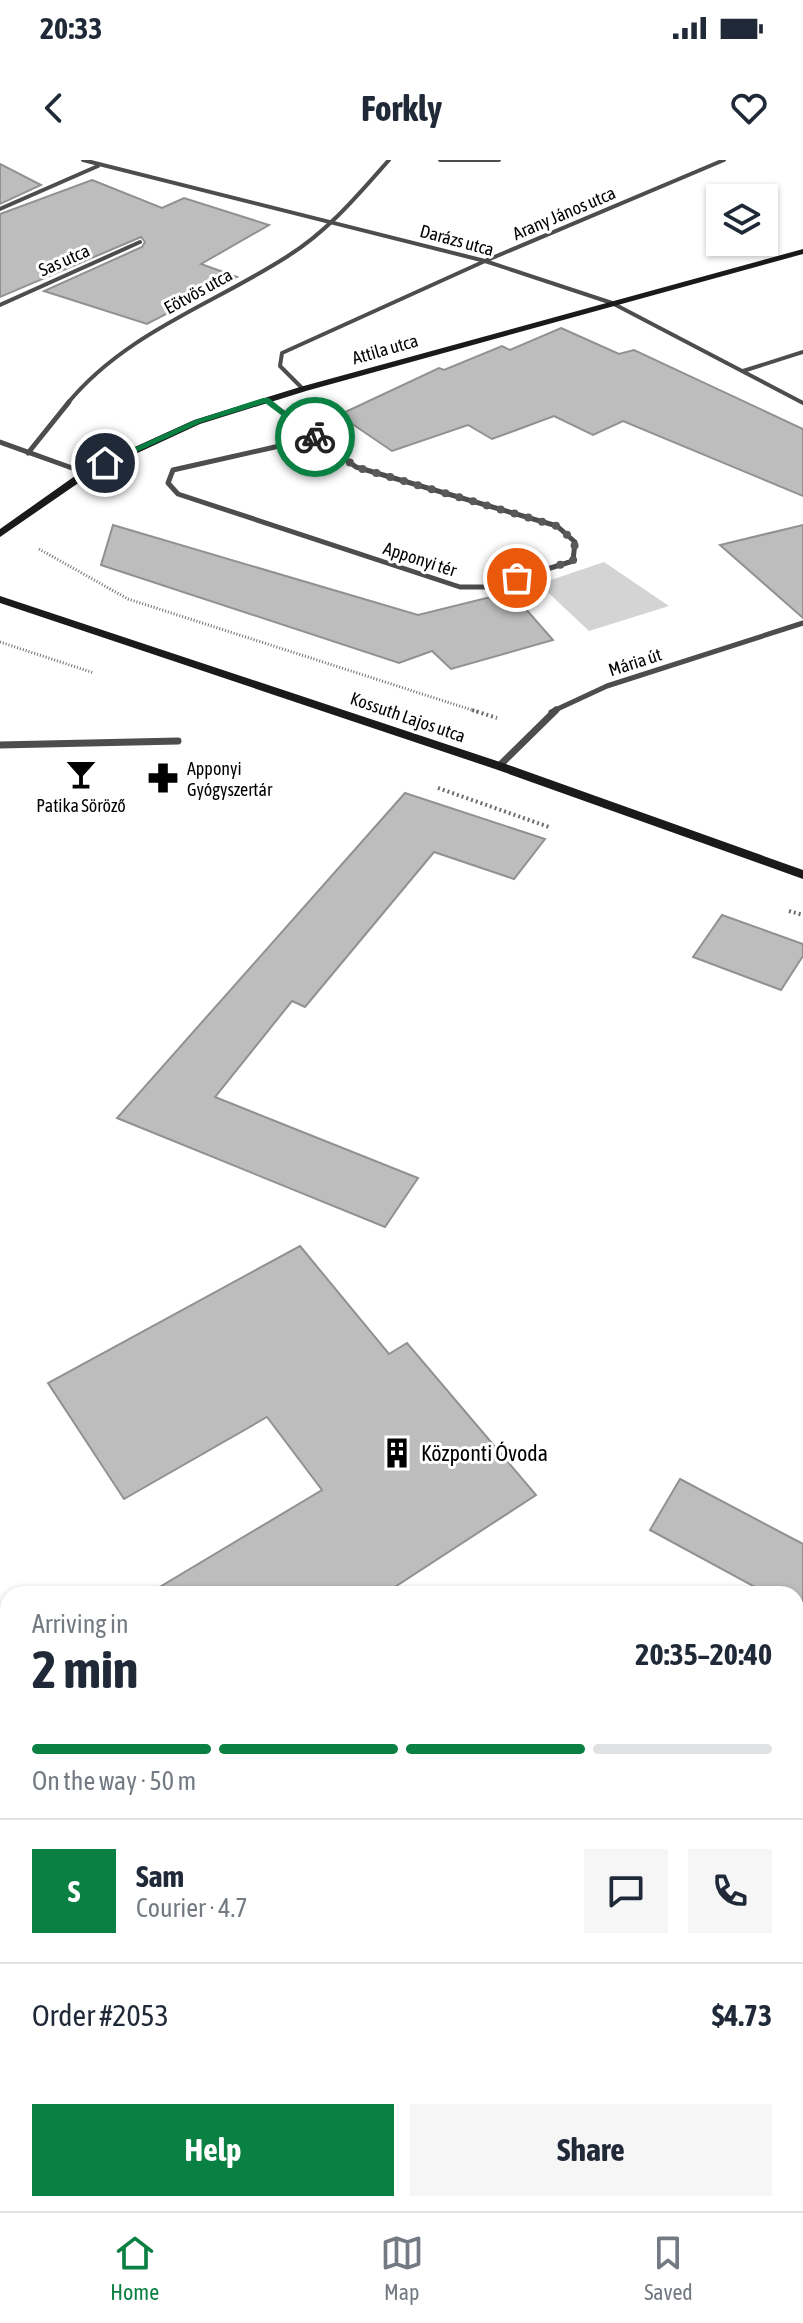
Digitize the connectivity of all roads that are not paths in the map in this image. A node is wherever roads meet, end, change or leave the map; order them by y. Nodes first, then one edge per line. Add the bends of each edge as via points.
1 (83, 160) edge
2 (389, 160) edge
3 (440, 160) edge
4 (499, 160) edge
5 (724, 160) edge
6 (99, 165) junction
7 (0, 209) edge
8 (333, 223) junction
9 (140, 242) dead end
10 (803, 251) edge
11 (485, 261) junction
12 (612, 303) junction
13 (0, 305) edge
14 (803, 352) edge
15 (743, 371) junction
16 (303, 389) junction
17 (266, 400) junction
18 (803, 403) edge
19 (312, 434) junction
20 (0, 442) edge
21 (28, 453) junction
22 (86, 473) junction
23 (0, 534) edge
24 (0, 599) edge
25 (803, 623) edge
26 (178, 741) dead end
27 (0, 745) edge
28 (499, 766) junction
29 (803, 875) edge

1 - 6 street, Darázs utca
2 - 8 street, Eötvös utca
3 - 4 street
5 - 11 street, Arany János utca
6 - 7 street
6 - 8 street, Darázs utca
8 - 11 street, Darázs utca
8 - 21 street, Eötvös utca via 289,256 124,348 90,376
9 - 13 street, Sas utca
10 - 12 main road, Attila utca
11 - 12 street, Darázs utca
11 - 16 street, Arany János utca via 282,353 280,366
12 - 15 street, Darázs utca
12 - 16 main road, Attila utca
14 - 15 street
15 - 18 street, Darázs utca
16 - 17 main road, Attila utca
17 - 19 street, Apponyi tér
17 - 22 main road, Attila utca via 197,422
19 - 19 street, Apponyi tér via 356,467 557,526 575,542 573,561 489,587 460,587 178,494 168,483 173,470
20 - 21 street
21 - 22 street
22 - 23 main road, Attila utca
24 - 28 main road, Kossuth Lajos utca
25 - 28 street, Mária út via 607,686 551,712
26 - 27 street
28 - 29 main road, Kossuth Lajos utca

